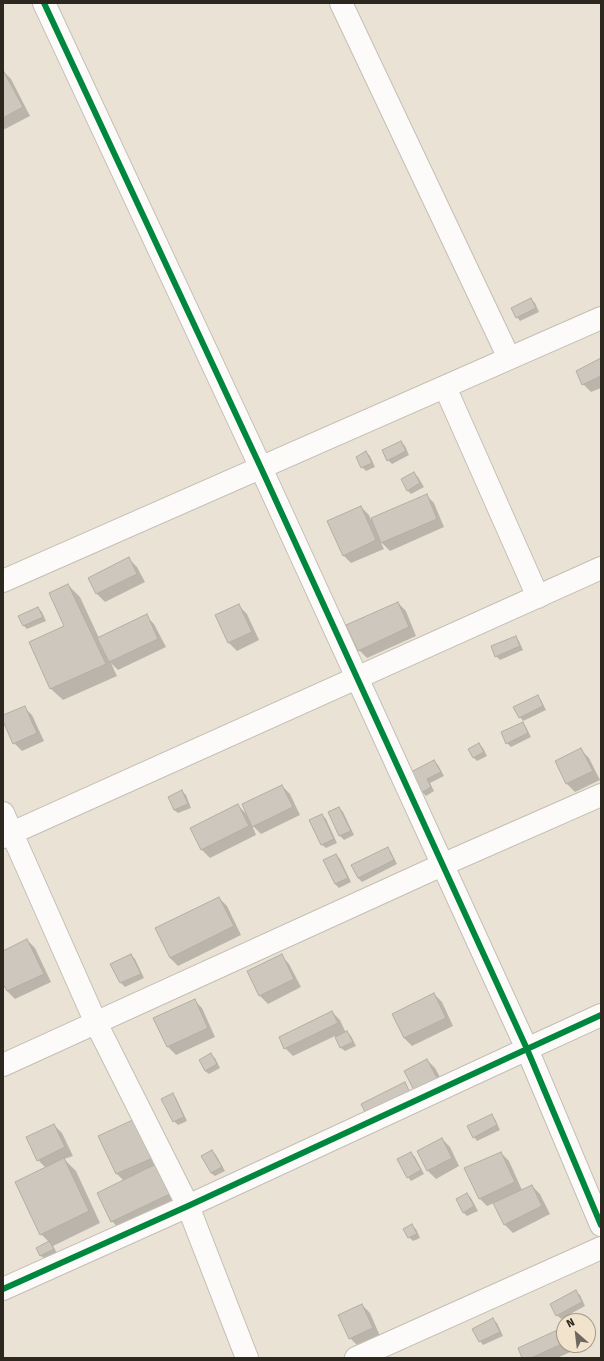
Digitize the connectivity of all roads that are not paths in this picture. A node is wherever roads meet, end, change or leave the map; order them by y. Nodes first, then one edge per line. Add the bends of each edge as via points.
1 (44, 3) edge
2 (341, 3) edge
3 (601, 318) edge
4 (509, 358) junction
5 (445, 387) junction
6 (260, 468) junction
7 (601, 568) edge
8 (3, 581) edge
9 (538, 597) junction
10 (357, 678) junction
11 (601, 795) edge
12 (3, 813) edge
13 (7, 835) edge
14 (442, 865) junction
15 (601, 1015) edge
16 (96, 1023) junction
17 (527, 1048) junction
18 (3, 1065) edge
19 (188, 1206) junction
20 (601, 1225) edge
21 (601, 1248) edge
22 (3, 1289) edge
23 (247, 1358) edge
24 (356, 1358) edge

1 - 6 street
2 - 4 street
3 - 4 street
4 - 5 street
5 - 6 street
5 - 9 street
6 - 8 street
6 - 10 street
7 - 9 street
9 - 10 street
10 - 13 street
10 - 14 street
11 - 14 street
12 - 13 street
13 - 16 street
14 - 16 street
14 - 17 street
15 - 17 street
16 - 18 street
16 - 19 street
17 - 19 street
17 - 20 street
19 - 22 street
19 - 23 street
21 - 24 street

